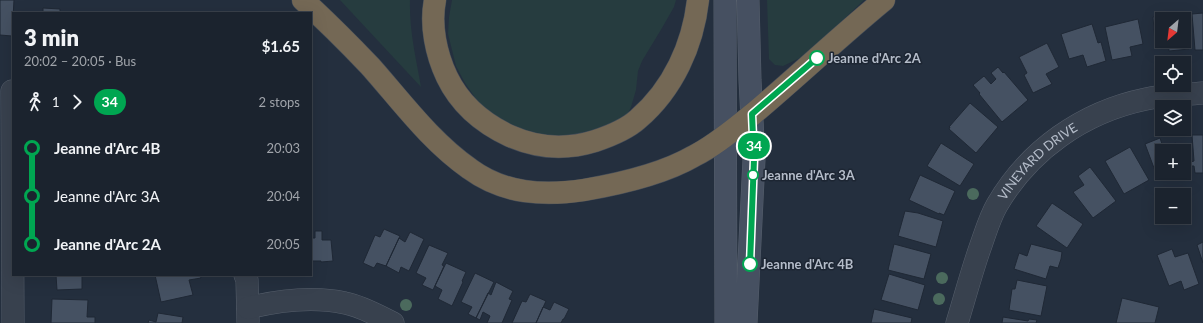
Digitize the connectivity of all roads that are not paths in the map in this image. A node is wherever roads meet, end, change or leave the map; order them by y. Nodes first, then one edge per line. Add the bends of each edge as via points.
1 (303, 0) edge
2 (435, 0) edge
3 (698, 0) edge
4 (725, 0) edge
5 (748, 0) edge
6 (884, 0) edge
7 (8, 90) edge
8 (1203, 93) edge
9 (752, 114) junction
10 (725, 137) junction
11 (245, 276) edge
12 (248, 316) edge
13 (13, 323) edge
14 (393, 323) edge
15 (726, 323) edge
16 (746, 323) edge
17 (957, 323) edge

1 - 10 highway via 365,61 444,149 471,170 495,184 518,191 542,194 595,188 667,168 692,158
2 - 3 highway via 434,32 441,63 454,91 474,114 496,130 521,141 546,147 568,147 614,135 638,120 659,97 675,74 688,45
4 - 10 main road
5 - 9 main road
6 - 9 highway
7 - 13 street
8 - 17 street, VINEYARD DRIVE via 1148,98 1128,103 1090,118 1050,143 1022,170 996,206 970,276
9 - 10 highway
9 - 16 main road via 754,159
10 - 15 main road
11 - 12 street
12 - 14 street via 277,301 312,299 346,303

